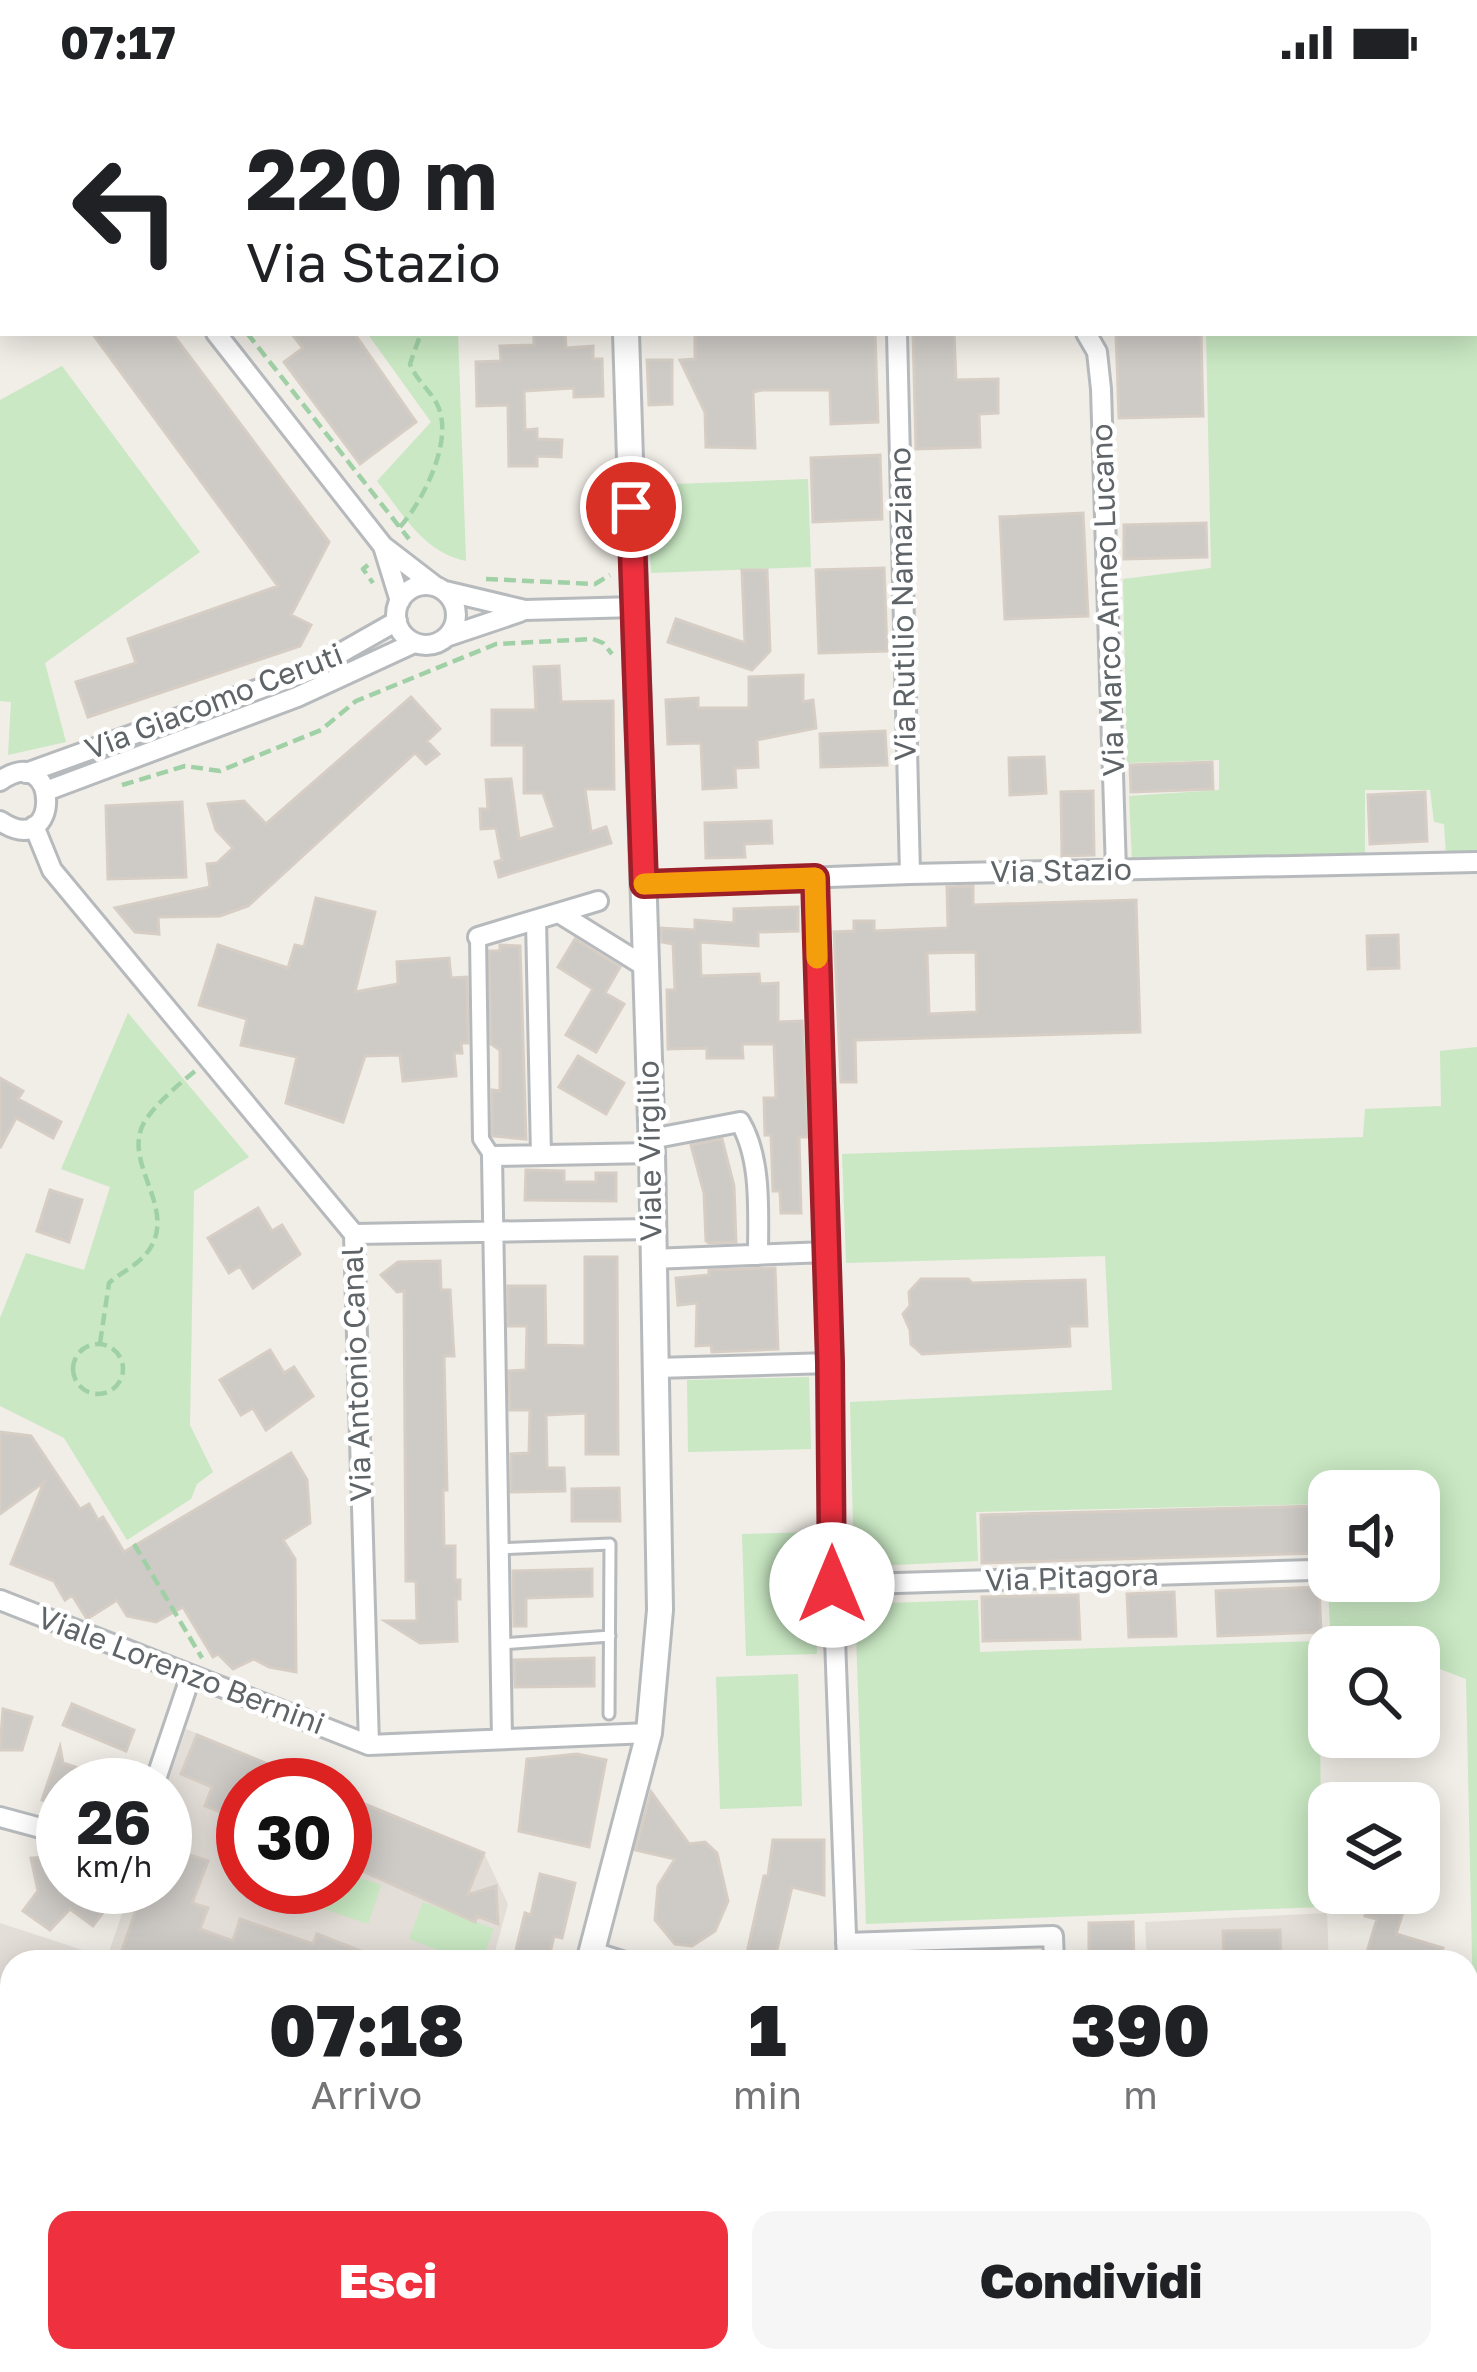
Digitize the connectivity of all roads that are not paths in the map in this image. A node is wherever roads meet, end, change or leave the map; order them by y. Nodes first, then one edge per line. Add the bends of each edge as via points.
1 (218, 336) edge
2 (626, 336) edge
3 (897, 336) edge
4 (1088, 336) edge
5 (383, 547) junction
6 (440, 589) junction
7 (400, 601) junction
8 (636, 607) junction
9 (525, 610) junction
10 (397, 622) junction
11 (449, 636) junction
12 (414, 643) junction
13 (26, 773) junction
14 (0, 781) edge
15 (46, 790) junction
16 (0, 821) edge
17 (34, 826) junction
18 (1477, 862) edge
19 (1116, 871) junction
20 (910, 874) junction
21 (815, 878) junction
22 (644, 884) junction
23 (598, 901) dead end
24 (559, 913) junction
25 (536, 920) junction
26 (478, 938) joint
27 (646, 967) junction
28 (651, 1146) junction
29 (541, 1155) junction
30 (492, 1156) junction
31 (651, 1229) junction
32 (494, 1232) junction
33 (354, 1234) junction
34 (826, 1252) junction
35 (758, 1255) junction
36 (652, 1259) junction
37 (830, 1363) junction
38 (656, 1368) junction
39 (499, 1549) junction
40 (1308, 1570) edge
41 (832, 1585) junction
42 (0, 1600) edge
43 (610, 1636) junction
44 (501, 1644) junction
45 (191, 1675) junction
46 (610, 1714) dead end
47 (649, 1732) junction
48 (502, 1739) junction
49 (369, 1745) junction
50 (163, 1758) edge
51 (0, 1817) edge
52 (36, 1827) edge
53 (593, 1950) edge
54 (846, 1950) edge
55 (872, 1950) edge
56 (1054, 1950) edge

1 - 5 street
2 - 8 street, Viale Virgilio
3 - 20 street, Via Rutilio Namaziano
4 - 19 street, Via Marco Anneo Lucano via 1101,389
5 - 6 street
5 - 7 street
6 - 7 street via 415,587
6 - 9 street
6 - 11 street via 457,618
7 - 10 street
8 - 9 street
8 - 22 street, Viale Virgilio
9 - 11 street
10 - 12 street
10 - 13 street, Via Giacomo Ceruti via 274,685
11 - 12 street
12 - 15 street, Via Giacomo Ceruti via 297,697
13 - 14 street, Via Giacomo Ceruti
13 - 15 street
15 - 17 street via 45,814
16 - 17 street via 18,830
17 - 33 street, Via Antonio Canal via 52,870
18 - 19 street, Via Stazio
19 - 20 street, Via Stazio
20 - 21 street, Via Stazio
21 - 22 street, Via Stazio
21 - 34 street
22 - 27 street, Viale Virgilio
23 - 24 street
24 - 25 street
24 - 27 street
25 - 26 street
25 - 29 street
26 - 30 street via 481,1139
27 - 28 street, Viale Virgilio
28 - 29 street
28 - 31 street, Viale Virgilio
28 - 35 street via 740,1123 758,1195
29 - 30 street
30 - 32 street
31 - 32 street
31 - 36 street, Viale Virgilio
32 - 33 street
32 - 39 street
33 - 49 street, Via Antonio Canal
34 - 35 street
34 - 37 street
35 - 36 street
36 - 38 street, Viale Virgilio
37 - 38 street
37 - 41 street
38 - 47 street, Viale Virgilio via 660,1610
39 - 43 lane via 610,1544
39 - 44 street
40 - 41 street, Via Pitagora
41 - 54 street
42 - 45 street, Viale Lorenzo Bernini
43 - 44 lane
43 - 46 lane
44 - 48 street
45 - 49 street, Viale Lorenzo Bernini
45 - 50 street
47 - 48 street, Viale Lorenzo Bernini
47 - 53 street, Viale Virgilio
48 - 49 street, Viale Lorenzo Bernini
51 - 52 street
55 - 56 street via 1053,1936

